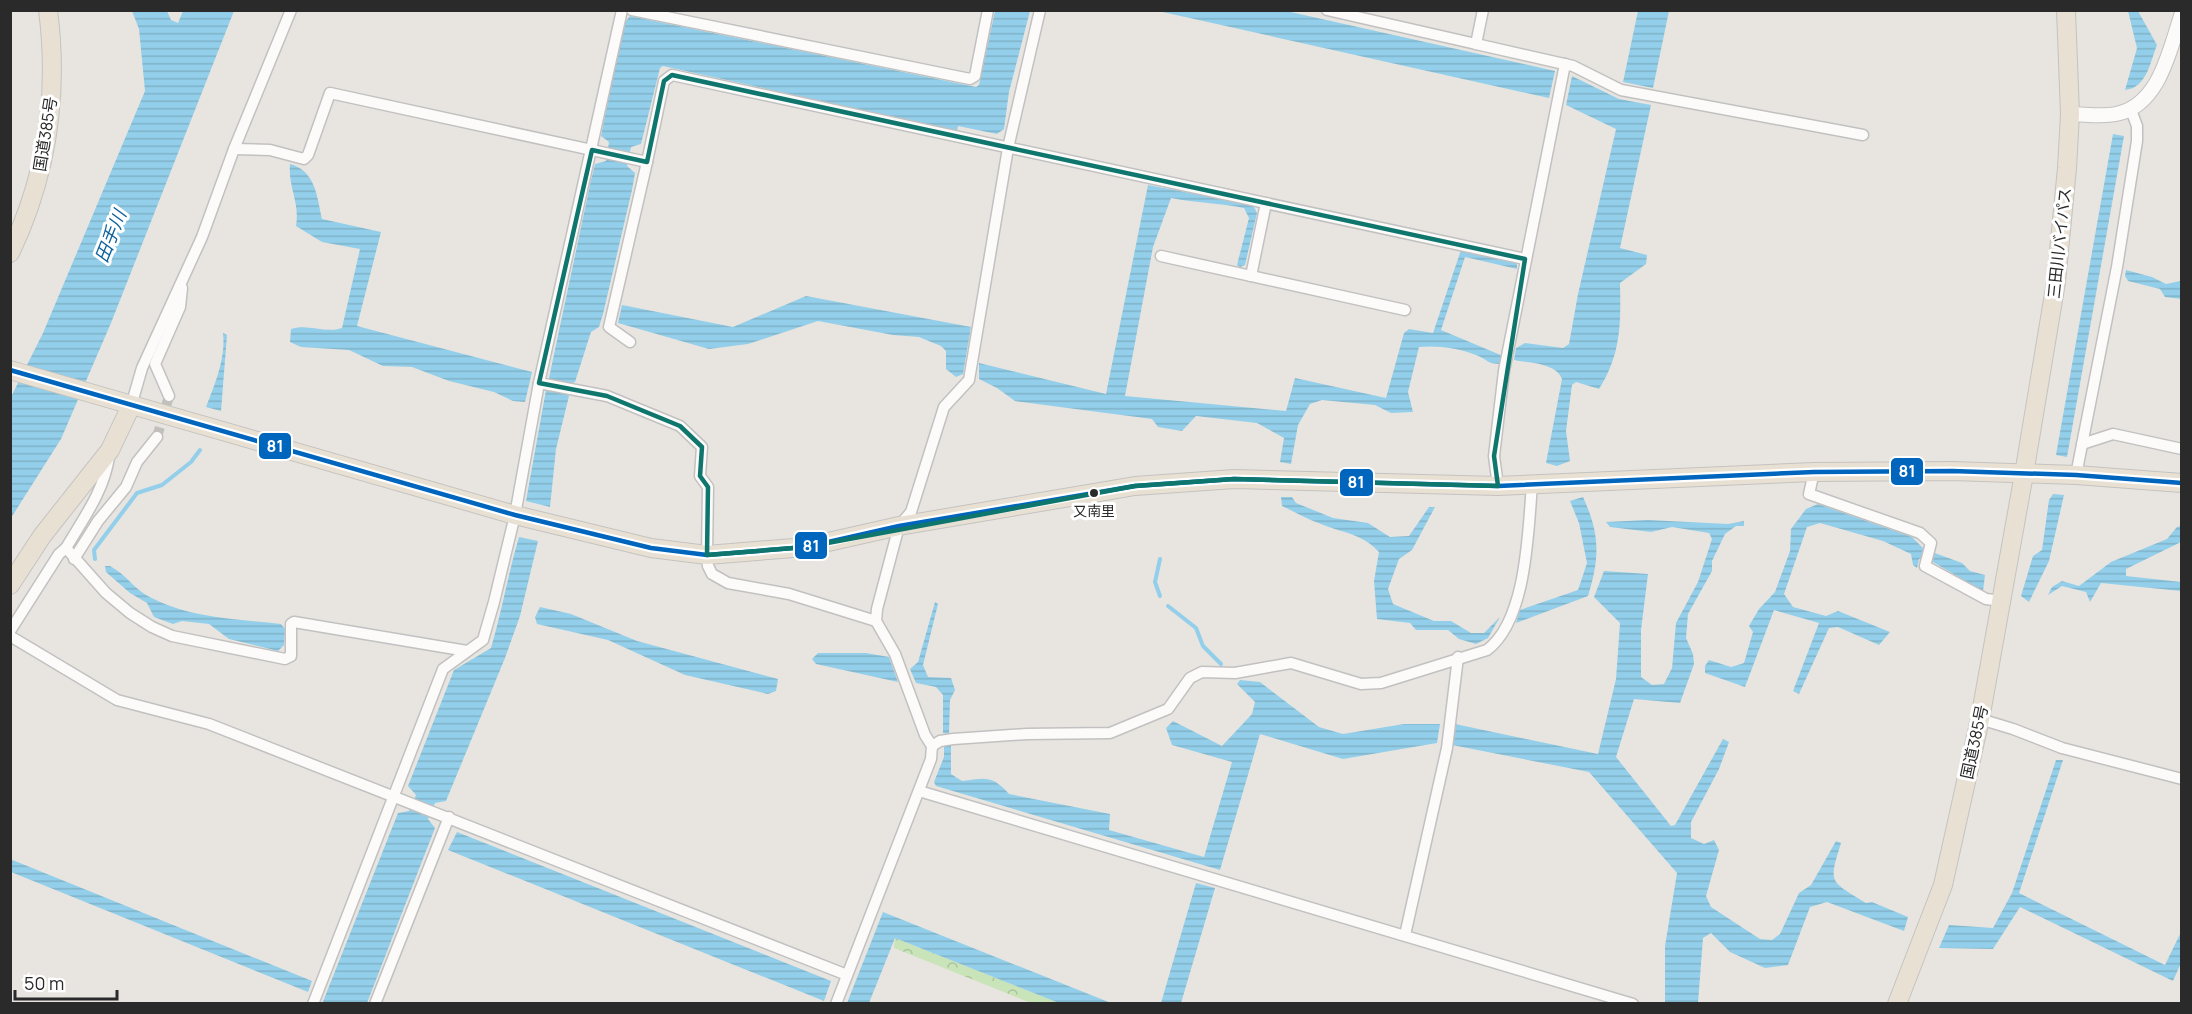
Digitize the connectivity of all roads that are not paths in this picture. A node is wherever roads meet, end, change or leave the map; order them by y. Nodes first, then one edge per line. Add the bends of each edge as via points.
1 (48, 10) edge
2 (291, 10) edge
3 (621, 10) edge
4 (632, 10) edge
5 (988, 10) edge
6 (1040, 10) edge
7 (1328, 10) edge
8 (1483, 10) edge
9 (2066, 10) edge
10 (2181, 13) edge
11 (1476, 44) junction
12 (1565, 64) junction
13 (2131, 110) junction
14 (2070, 114) junction
15 (1863, 135) dead end
16 (234, 148) junction
17 (1008, 148) junction
18 (597, 151) junction
19 (647, 162) junction
20 (1266, 203) junction
21 (18, 226) edge
22 (10, 253) edge
23 (1161, 256) dead end
24 (1525, 259) junction
25 (1251, 276) junction
26 (183, 281) junction
27 (1405, 310) dead end
28 (630, 342) dead end
29 (10, 370) edge
30 (543, 384) junction
31 (169, 396) tunnel mouth
32 (131, 406) junction
33 (156, 437) tunnel mouth
34 (2082, 444) junction
35 (2181, 449) edge
36 (110, 450) junction
37 (1814, 472) junction
38 (2024, 474) junction
39 (2076, 475) junction
40 (2181, 483) edge
41 (1532, 485) junction
42 (1498, 486) junction
43 (515, 515) junction
44 (899, 526) junction
45 (66, 548) junction
46 (707, 555) junction
47 (74, 559) junction
48 (10, 585) edge
49 (2002, 601) junction
50 (876, 621) junction
51 (10, 632) edge
52 (10, 636) edge
53 (467, 651) junction
54 (1458, 657) junction
55 (1980, 719) junction
56 (932, 746) junction
57 (2181, 779) edge
58 (919, 791) junction
59 (396, 795) junction
60 (449, 817) junction
61 (1405, 935) junction
62 (848, 975) junction
63 (1899, 1003) edge
64 (313, 1004) edge
65 (375, 1004) edge
66 (836, 1004) edge
67 (1633, 1004) edge

1 - 21 highway, 国道385号 via 52,109 40,173
2 - 16 street
3 - 18 street
4 - 5 street via 970,80 975,76
6 - 17 street
7 - 11 street
8 - 11 street
9 - 14 highway, 三田川バイパス
10 - 13 street via 2165,64 2152,89
11 - 12 street
12 - 15 street via 1621,90
12 - 24 street
13 - 14 street via 2116,114
13 - 34 street via 2137,141
14 - 38 highway, 三田川バイパス via 2056,282
16 - 18 street via 270,150 304,159 330,93
16 - 26 street
17 - 19 street via 672,75 664,81
17 - 20 street
17 - 44 street via 969,380 944,407 911,512
18 - 19 street
18 - 30 street
19 - 28 street via 609,327
20 - 24 street
20 - 25 street
21 - 22 highway, 国道385号
23 - 25 street
24 - 42 street via 1495,445
25 - 27 street
26 - 31 street via 180,308 155,364
26 - 32 street via 142,368
29 - 32 highway
30 - 43 street
30 - 46 street via 607,396 680,426 702,447 700,476 708,487
32 - 36 highway
32 - 43 highway
33 - 47 street
34 - 35 street via 2113,434
34 - 39 street
36 - 45 street via 95,499
36 - 48 highway via 42,536
37 - 38 highway
37 - 41 highway
37 - 49 street via 1809,494 1920,532 1931,543 1925,566 1986,599
38 - 39 highway
38 - 49 highway, 国道385号
39 - 40 highway
41 - 42 highway
41 - 54 street via 1525,563 1510,621 1499,641 1487,650
42 - 44 highway via 1234,479 1134,486
43 - 46 highway via 651,548
43 - 53 street via 483,640
44 - 46 highway via 806,547
44 - 50 street
45 - 47 street
45 - 51 street
46 - 50 street via 712,574 728,583 789,594
47 - 53 street via 130,613 172,636 285,659 291,656 294,622
49 - 55 highway, 国道385号
50 - 56 street via 895,654
52 - 59 street via 117,700 209,724
53 - 59 street via 443,669
54 - 56 street via 1381,683 1361,684 1291,663 1235,673 1202,672 1190,678 1168,709 1110,733 952,739
54 - 61 street via 1447,748
55 - 57 street via 2062,748
55 - 63 highway, 国道385号 via 1943,885
56 - 58 street
58 - 61 street
58 - 62 street
59 - 60 street
59 - 64 street
60 - 62 street
60 - 65 street
61 - 67 street
62 - 66 street

